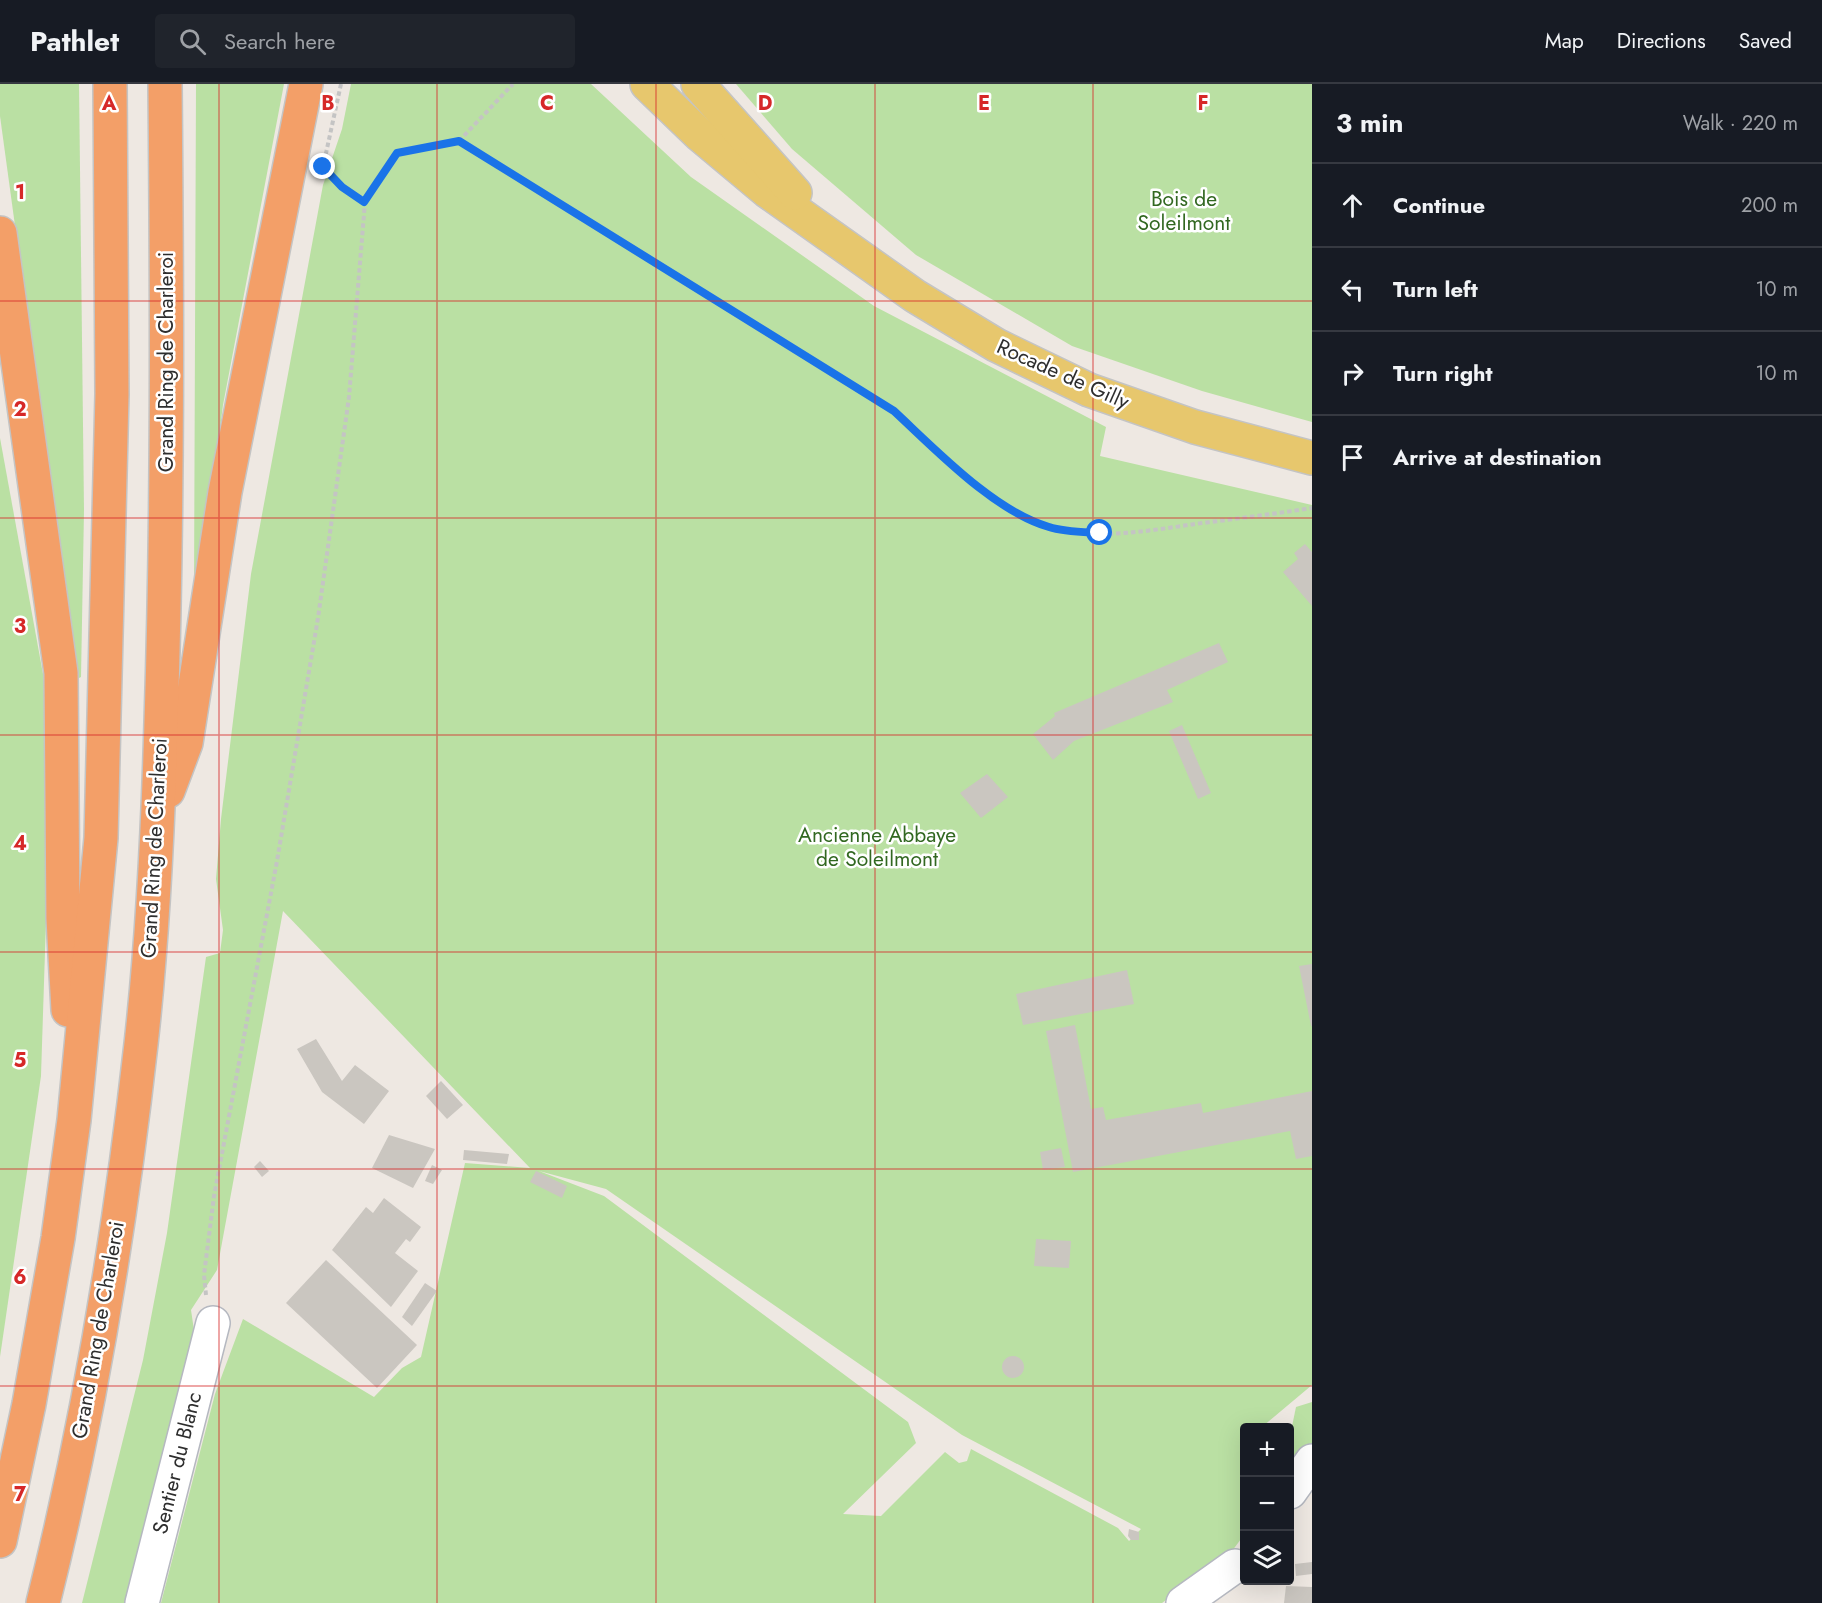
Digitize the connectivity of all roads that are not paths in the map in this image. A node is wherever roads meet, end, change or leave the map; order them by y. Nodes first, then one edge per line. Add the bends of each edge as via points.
1 (110, 84) edge
2 (165, 84) edge
3 (306, 84) edge
4 (647, 84) edge
5 (698, 84) edge
6 (0, 233) edge
7 (837, 240) junction
8 (1312, 458) edge
9 (158, 818) junction
10 (74, 1120) junction
11 (213, 1323) road end
12 (1312, 1461) edge
13 (1294, 1486) edge
14 (0, 1541) edge
15 (1240, 1559) edge
16 (42, 1603) edge
17 (142, 1603) edge
18 (1183, 1603) edge
19 (1212, 1603) edge

1 - 10 highway via 112,394 102,826
2 - 9 highway, Grand Ring de Charleroi via 167,412
3 - 9 highway via 225,492 186,743
4 - 7 main road via 766,191
5 - 7 main road
6 - 10 highway via 61,673 63,918
7 - 8 main road, Rocade de Gilly via 915,296 996,345 1089,390 1195,427
9 - 16 highway, Grand Ring de Charleroi via 142,1041 119,1213 85,1409
10 - 14 highway via 34,1380
11 - 17 street, Sentier du Blanc
12 - 13 street
15 - 18 street
15 - 19 street

